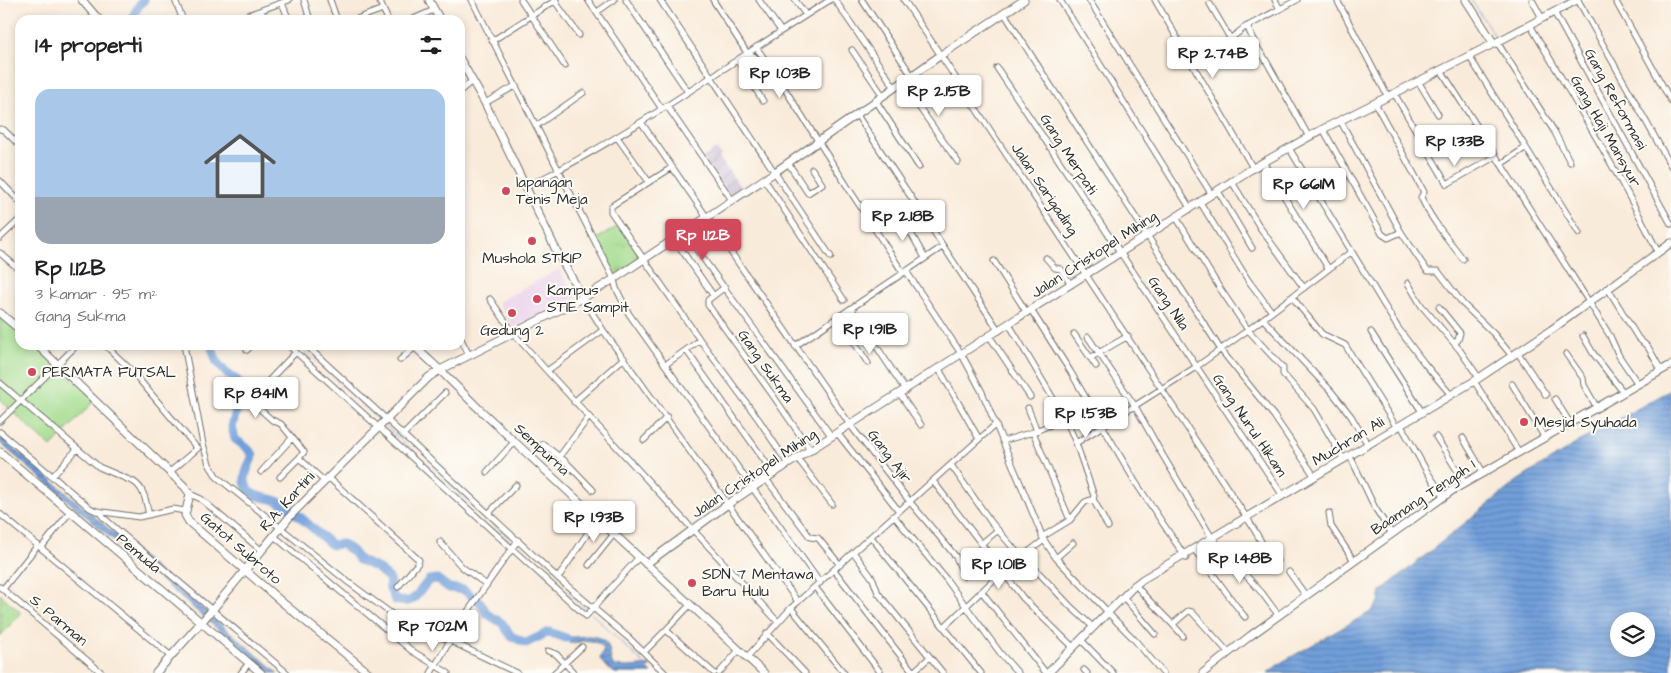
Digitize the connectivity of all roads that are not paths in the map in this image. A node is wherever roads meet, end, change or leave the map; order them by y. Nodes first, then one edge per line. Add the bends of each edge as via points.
1 (82, 0) edge
2 (175, 0) edge
3 (289, 0) edge
4 (304, 0) edge
5 (330, 0) edge
6 (379, 0) edge
7 (429, 0) edge
8 (472, 0) edge
9 (521, 0) edge
10 (555, 0) edge
11 (588, 0) edge
12 (614, 0) edge
13 (626, 0) edge
14 (660, 0) edge
15 (713, 0) edge
16 (760, 0) edge
17 (796, 0) edge
18 (830, 0) edge
19 (835, 0) edge
20 (862, 0) edge
21 (904, 0) edge
22 (1024, 0) edge
23 (1060, 0) edge
24 (1089, 0) edge
25 (1154, 0) edge
26 (1275, 0) edge
27 (1297, 0) edge
28 (1337, 0) edge
29 (1466, 0) edge
30 (1532, 0) edge
31 (1577, 0) edge
32 (1615, 0) edge
33 (282, 3) junction
34 (1210, 4) dead end
35 (383, 9) junction
36 (1280, 9) junction
37 (261, 10) junction
38 (434, 10) junction
39 (597, 12) junction
40 (1554, 12) junction
41 (1004, 13) junction
42 (95, 15) edge
43 (181, 15) edge
44 (248, 15) edge
45 (263, 15) edge
46 (287, 15) edge
47 (308, 15) edge
48 (335, 15) edge
49 (367, 15) edge
50 (386, 15) edge
51 (423, 15) edge
52 (437, 15) edge
53 (806, 15) junction
54 (532, 16) junction
55 (1542, 18) junction
56 (1530, 25) junction
57 (1247, 26) junction
58 (781, 31) junction
59 (579, 35) dead end
60 (1230, 38) junction
61 (492, 41) junction
62 (1495, 43) junction
63 (756, 47) junction
64 (852, 50) dead end
65 (748, 53) junction
66 (941, 55) junction
67 (1469, 56) junction
68 (737, 60) junction
69 (565, 66) dead end
70 (1193, 66) junction
71 (465, 68) edge
72 (997, 68) dead end
73 (1441, 70) junction
74 (774, 74) junction
75 (712, 76) junction
76 (912, 76) junction
77 (472, 81) junction
78 (1418, 81) junction
79 (902, 83) junction
80 (515, 86) junction
81 (465, 87) edge
82 (894, 88) junction
83 (583, 92) dead end
84 (688, 92) junction
85 (1391, 95) junction
86 (883, 96) junction
87 (764, 101) dead end
88 (876, 101) junction
89 (1671, 102) edge
90 (1375, 103) junction
91 (485, 104) junction
92 (664, 107) junction
93 (1438, 114) dead end
94 (857, 115) junction
95 (1340, 120) junction
96 (641, 122) junction
97 (1476, 125) junction
98 (536, 126) junction
99 (0, 129) edge
100 (1323, 129) junction
101 (617, 137) junction
102 (1309, 137) junction
103 (15, 141) edge
104 (820, 141) junction
105 (1450, 142) dead end
106 (1289, 148) junction
107 (1525, 148) junction
108 (1496, 156) junction
109 (958, 162) dead end
110 (1263, 162) junction
111 (1570, 162) dead end
112 (788, 163) junction
113 (1501, 164) junction
114 (1671, 166) edge
115 (919, 167) dead end
116 (671, 168) junction
117 (1253, 168) junction
118 (812, 169) dead end
119 (559, 170) junction
120 (775, 172) junction
121 (764, 179) junction
122 (0, 181) edge
123 (649, 182) junction
124 (1232, 182) junction
125 (526, 187) junction
126 (1215, 193) junction
127 (15, 197) edge
128 (732, 200) junction
129 (1200, 202) junction
130 (1190, 208) junction
131 (900, 214) dead end
132 (706, 217) junction
133 (1176, 217) junction
134 (15, 224) edge
135 (1671, 224) edge
136 (684, 232) junction
137 (1401, 232) junction
138 (1579, 234) dead end
139 (1147, 236) junction
140 (0, 238) edge
141 (674, 239) junction
142 (1671, 243) edge
143 (942, 247) junction
144 (1252, 248) dead end
145 (1671, 248) edge
146 (1351, 252) junction
147 (1658, 252) junction
148 (0, 253) edge
149 (1120, 254) junction
150 (832, 257) dead end
151 (925, 258) junction
152 (1046, 258) dead end
153 (645, 259) junction
154 (1464, 259) dead end
155 (994, 261) dead end
156 (15, 266) edge
157 (1328, 268) junction
158 (905, 272) junction
159 (1087, 274) junction
160 (614, 279) junction
161 (1408, 283) dead end
162 (1071, 285) junction
163 (725, 287) junction
164 (1304, 288) junction
165 (1610, 292) junction
166 (714, 295) junction
167 (1292, 297) junction
168 (1600, 297) junction
169 (582, 298) junction
170 (490, 299) dead end
171 (844, 300) dead end
172 (1590, 304) junction
173 (1439, 307) dead end
174 (851, 308) junction
175 (1029, 312) junction
176 (1272, 312) junction
177 (0, 313) edge
178 (837, 317) junction
179 (1263, 319) junction
180 (1009, 324) junction
181 (15, 326) edge
182 (603, 330) junction
183 (1248, 330) junction
184 (999, 331) junction
185 (1371, 332) dead end
186 (514, 334) junction
187 (1074, 334) dead end
188 (1128, 336) junction
189 (1583, 336) dead end
190 (990, 337) junction
191 (1088, 337) dead end
192 (700, 340) junction
193 (1455, 343) junction
194 (465, 346) edge
195 (795, 346) junction
196 (43, 350) edge
197 (71, 350) edge
198 (110, 350) edge
199 (185, 350) edge
200 (294, 350) edge
201 (311, 350) edge
202 (410, 350) edge
203 (418, 350) edge
204 (686, 350) junction
205 (1221, 350) junction
206 (296, 352) junction
207 (1099, 352) junction
208 (1566, 354) dead end
209 (470, 355) junction
210 (962, 355) junction
211 (1512, 356) junction
212 (1520, 356) junction
213 (624, 358) junction
214 (1090, 358) junction
215 (400, 360) dead end
216 (868, 363) dead end
217 (58, 364) junction
218 (665, 365) junction
219 (1671, 365) edge
220 (1096, 366) dead end
221 (1196, 367) junction
222 (939, 369) junction
223 (440, 370) junction
224 (1661, 370) junction
225 (547, 371) junction
226 (1476, 381) junction
227 (0, 383) edge
228 (1512, 384) dead end
229 (1638, 384) junction
230 (1162, 388) junction
231 (903, 392) junction
232 (1623, 392) junction
233 (445, 393) dead end
234 (1451, 395) junction
235 (1546, 395) dead end
236 (1030, 398) dead end
237 (1555, 399) dead end
238 (20, 401) junction
239 (574, 402) junction
240 (1135, 406) junction
241 (1599, 406) junction
242 (1028, 408) dead end
243 (1422, 412) junction
244 (589, 417) junction
245 (667, 417) junction
246 (1065, 419) junction
247 (0, 422) edge
248 (383, 424) junction
249 (996, 424) junction
250 (1570, 424) junction
251 (921, 425) dead end
252 (1405, 425) junction
253 (851, 426) junction
254 (1103, 427) junction
255 (1035, 431) junction
256 (0, 432) edge
257 (403, 435) junction
258 (835, 436) junction
259 (1436, 437) dead end
260 (292, 438) junction
261 (1463, 438) dead end
262 (1545, 438) junction
263 (979, 439) junction
264 (644, 440) dead end
265 (514, 442) junction
266 (1003, 442) junction
267 (1076, 443) junction
268 (203, 444) junction
269 (543, 444) dead end
270 (1368, 445) junction
271 (197, 448) junction
272 (77, 449) junction
273 (811, 451) junction
274 (0, 452) edge
275 (1519, 452) junction
276 (1358, 454) junction
277 (559, 457) junction
278 (300, 458) junction
279 (798, 459) junction
280 (1344, 460) junction
281 (1352, 460) junction
282 (788, 464) junction
283 (951, 465) junction
284 (170, 472) junction
285 (261, 472) dead end
286 (487, 472) dead end
287 (1483, 472) junction
288 (774, 474) junction
289 (52, 477) junction
290 (280, 477) dead end
291 (1315, 477) junction
292 (326, 479) junction
293 (766, 479) junction
294 (933, 481) junction
295 (1464, 483) junction
296 (516, 485) dead end
297 (753, 488) junction
298 (593, 490) dead end
299 (190, 494) junction
300 (1283, 496) junction
301 (1444, 497) junction
302 (1093, 498) junction
303 (910, 502) junction
304 (728, 504) junction
305 (832, 504) dead end
306 (99, 511) junction
307 (185, 511) junction
308 (899, 511) junction
309 (70, 512) junction
310 (489, 513) junction
311 (1329, 513) dead end
312 (0, 514) edge
313 (149, 515) junction
314 (894, 516) junction
315 (597, 518) junction
316 (1248, 519) junction
317 (1070, 520) junction
318 (1108, 527) dead end
319 (280, 528) junction
320 (693, 530) junction
321 (998, 530) junction
322 (614, 534) junction
323 (1392, 534) junction
324 (274, 536) junction
325 (871, 537) junction
326 (1043, 538) junction
327 (1213, 540) junction
328 (440, 542) dead end
329 (1072, 543) dead end
330 (515, 544) junction
331 (981, 544) junction
332 (39, 546) junction
333 (262, 551) junction
334 (1196, 552) junction
335 (854, 553) junction
336 (1022, 556) junction
337 (1186, 556) junction
338 (639, 557) junction
339 (1056, 558) junction
340 (1277, 561) dead end
341 (1354, 561) junction
342 (646, 564) junction
343 (589, 565) dead end
344 (840, 566) junction
345 (834, 570) junction
346 (246, 571) junction
347 (1002, 572) junction
348 (1289, 572) dead end
349 (964, 576) dead end
350 (558, 578) junction
351 (487, 585) junction
352 (818, 585) junction
353 (398, 586) dead end
354 (2, 588) edge
355 (1138, 588) junction
356 (982, 592) junction
357 (1306, 596) junction
358 (1126, 600) junction
359 (798, 602) junction
360 (690, 605) junction
361 (966, 607) junction
362 (791, 608) junction
363 (213, 610) junction
364 (592, 610) junction
365 (1109, 613) junction
366 (1279, 616) junction
367 (1245, 617) dead end
368 (202, 621) junction
369 (778, 622) junction
370 (1173, 624) junction
371 (944, 627) junction
372 (1093, 627) junction
373 (666, 630) junction
374 (767, 634) junction
375 (1155, 634) dead end
376 (1183, 636) dead end
377 (451, 642) junction
378 (1083, 642) junction
379 (582, 647) dead end
380 (1073, 647) junction
381 (739, 650) junction
382 (548, 651) dead end
383 (644, 652) junction
384 (1228, 652) junction
385 (171, 656) junction
386 (747, 657) junction
387 (930, 657) junction
388 (249, 663) junction
389 (564, 663) junction
390 (436, 667) junction
391 (102, 673) edge
392 (156, 673) edge
393 (241, 673) edge
394 (261, 673) edge
395 (287, 673) edge
396 (369, 673) edge
397 (431, 673) edge
398 (448, 673) edge
399 (517, 673) edge
400 (554, 673) edge
401 (574, 673) edge
402 (665, 673) edge
403 (714, 673) edge
404 (719, 673) edge
405 (762, 673) edge
406 (805, 673) edge
407 (844, 673) edge
408 (881, 673) edge
409 (913, 673) edge
410 (943, 673) edge
411 (981, 673) edge
412 (1018, 673) edge
413 (1047, 673) edge
414 (1052, 673) edge
415 (1113, 673) edge
416 (1163, 673) edge
417 (1203, 673) edge

1 - 42 street
2 - 43 street
3 - 33 street
4 - 47 street
5 - 48 street
6 - 35 street
7 - 38 street
8 - 61 street
9 - 54 street
10 - 54 street
10 - 59 street
11 - 39 street
12 - 39 street
13 - 84 street
14 - 75 street
15 - 65 street
16 - 58 street
17 - 53 street
18 - 53 street
19 - 82 street
20 - 76 street
21 - 66 street, Jalan Sarigading
22 - 41 street, R.A. Kartini
23 - 130 street
24 - 126 street
25 - 70 street
26 - 36 street
27 - 36 street
28 - 85 street
29 - 62 street
30 - 55 street
31 - 40 street, Jalan Cristopel Mihing
31 - 114 street
32 - 89 street
33 - 37 street
33 - 46 street
34 - 60 street
35 - 49 street
35 - 50 street
36 - 57 street
37 - 44 street
37 - 45 street
38 - 51 street
38 - 52 street
39 - 92 street
40 - 55 street, Jalan Cristopel Mihing
40 - 135 street, Gang Reformasi
41 - 66 street, R.A. Kartini
41 - 139 street
53 - 58 street
54 - 61 street
54 - 69 street
55 - 56 street, Jalan Cristopel Mihing
56 - 62 street, Jalan Cristopel Mihing
56 - 147 street, Gang Haji Mansyur via 1598,140
57 - 60 street
57 - 102 street
58 - 63 street
60 - 70 street
61 - 80 street
62 - 67 street, Jalan Cristopel Mihing
62 - 111 street via 1554,131
63 - 65 street
63 - 74 street
64 - 86 street
65 - 68 street
65 - 74 street via 768,74
66 - 76 street, R.A. Kartini
66 - 159 street, Jalan Sarigading
67 - 73 street, Jalan Cristopel Mihing
67 - 107 street
68 - 75 street
68 - 87 street
70 - 117 street
71 - 77 street
72 - 149 street, Gang Merpati
73 - 78 street, Jalan Cristopel Mihing
73 - 97 street
74 - 104 street
75 - 84 street
75 - 120 street
76 - 79 street, R.A. Kartini
77 - 81 street
77 - 91 street
78 - 85 street, Jalan Cristopel Mihing
78 - 93 street
79 - 82 street, R.A. Kartini
79 - 109 street
80 - 91 street
80 - 98 street
82 - 86 street, R.A. Kartini
83 - 98 street
84 - 92 street
85 - 90 street, Jalan Cristopel Mihing
85 - 108 street via 1447,184
86 - 88 street, R.A. Kartini
88 - 94 street, R.A. Kartini
88 - 115 street
90 - 95 street, Jalan Cristopel Mihing
90 - 154 street via 1424,192 1425,205
91 - 125 street
92 - 96 street
92 - 128 street
94 - 104 street, R.A. Kartini
94 - 143 street
95 - 100 street, Jalan Cristopel Mihing
95 - 137 street
96 - 101 street
96 - 116 street, Gang Ajir
97 - 105 street
97 - 108 street
98 - 119 street
99 - 103 street
100 - 102 street, Jalan Cristopel Mihing
100 - 137 street via 1382,234 1388,238
101 - 119 street
101 - 123 street
102 - 106 street, Jalan Cristopel Mihing
104 - 112 street, R.A. Kartini
104 - 158 street
106 - 110 street, Jalan Cristopel Mihing
106 - 146 street
107 - 113 street
107 - 138 street
108 - 113 street
110 - 117 street, Jalan Cristopel Mihing
110 - 157 street
112 - 118 street via 808,192 822,184
112 - 120 street, R.A. Kartini
113 - 172 street
116 - 123 street
116 - 132 street, Gang Ajir
117 - 124 street, Jalan Cristopel Mihing
119 - 125 street
119 - 160 street
120 - 121 street, R.A. Kartini
120 - 150 street
121 - 128 street, R.A. Kartini
121 - 171 street
122 - 127 street
123 - 153 street via 611,209
124 - 126 street, Jalan Cristopel Mihing
124 - 164 street
125 - 169 street
126 - 129 street, Jalan Cristopel Mihing
126 - 144 street
128 - 132 street, R.A. Kartini
129 - 130 street, Jalan Cristopel Mihing
129 - 176 street via 1248,280
130 - 133 street, Jalan Cristopel Mihing
131 - 151 street
132 - 136 street, R.A. Kartini
132 - 195 street, Gang Ajir
133 - 139 street, Jalan Cristopel Mihing
133 - 183 street
134 - 140 street
136 - 141 street, R.A. Kartini
136 - 163 street
137 - 211 street via 1426,269 1438,271 1463,304
139 - 149 street, Jalan Cristopel Mihing
139 - 205 street
141 - 153 street, R.A. Kartini
141 - 166 street
142 - 147 street, Muchran Ali
143 - 151 street
143 - 184 street
145 - 165 street, Muchran Ali
146 - 157 street
146 - 234 street via 1398,328
147 - 168 street, Muchran Ali
148 - 156 street
149 - 159 street, Jalan Cristopel Mihing
149 - 221 street, Gang Nila
151 - 158 street
152 - 162 street via 1055,268 1061,269
153 - 160 street, R.A. Kartini
153 - 192 street
155 - 175 street
157 - 164 street
158 - 174 street
158 - 210 street
159 - 162 street, Jalan Cristopel Mihing
159 - 188 street, Jalan Sarigading
160 - 169 street, R.A. Kartini
160 - 218 street via 629,314
161 - 193 street via 1428,313
162 - 175 street, Jalan Cristopel Mihing
163 - 166 street
163 - 258 street
164 - 167 street
165 - 168 street, Muchran Ali
165 - 224 street
166 - 273 street, Gang Sukma via 708,300 708,305
167 - 176 street
167 - 252 street via 1322,334 1344,344 1379,396
168 - 172 street, Muchran Ali
169 - 182 street
169 - 186 street, R.A. Kartini
170 - 186 street
172 - 211 street, Muchran Ali
172 - 212 street, Muchran Ali
172 - 229 street
173 - 193 street via 1460,333
174 - 178 street
174 - 231 street
175 - 180 street, Jalan Cristopel Mihing
175 - 254 street via 1070,371
176 - 179 street
177 - 181 street
178 - 195 street
178 - 216 street
179 - 183 street
179 - 270 street via 1331,391
180 - 184 street, Jalan Cristopel Mihing
180 - 246 street
182 - 213 street
182 - 225 street
183 - 205 street
183 - 280 street via 1283,368 1283,374 1314,410
184 - 190 street, Jalan Cristopel Mihing
185 - 243 street
186 - 209 street, R.A. Kartini
186 - 225 street
187 - 214 street
188 - 207 street
188 - 230 street, Jalan Sarigading
189 - 232 street
190 - 210 street, Jalan Cristopel Mihing
190 - 236 street
191 - 207 street
192 - 204 street
192 - 282 street via 760,420
193 - 226 street
194 - 209 street
195 - 253 street, Gang Ajir
196 - 217 street
197 - 217 street
198 - 271 street
199 - 268 street
200 - 206 street
201 - 248 street
202 - 215 street
203 - 223 street, Sempurna
204 - 218 street
204 - 288 street
205 - 221 street
205 - 291 street via 1274,416
206 - 248 street
206 - 260 street via 252,400 272,420 281,424
207 - 214 street
207 - 240 street
208 - 241 street
209 - 223 street, R.A. Kartini
210 - 222 street, Jalan Cristopel Mihing
210 - 249 street
211 - 226 street, Muchran Ali
212 - 226 street, Muchran Ali
212 - 235 street
213 - 239 street
213 - 245 street
214 - 220 street
217 - 238 street
217 - 284 street
218 - 297 street
219 - 224 street, Baamang Tengah 1
221 - 230 street
221 - 300 street, Gang Nurul Hikam
222 - 231 street, Jalan Cristopel Mihing
222 - 263 street
223 - 248 street, R.A. Kartini
223 - 265 street, Sempurna
224 - 229 street, Baamang Tengah 1
225 - 239 street
226 - 234 street, Muchran Ali
226 - 252 street, Muchran Ali
226 - 275 street
227 - 238 street
228 - 262 street
229 - 232 street, Baamang Tengah 1
230 - 240 street
230 - 316 street, Jalan Sarigading
231 - 251 street
231 - 253 street, Jalan Cristopel Mihing
232 - 241 street, Baamang Tengah 1
233 - 257 street
234 - 243 street, Muchran Ali
237 - 250 street
238 - 247 street
238 - 272 street
239 - 244 street
240 - 254 street
240 - 327 street
241 - 250 street, Baamang Tengah 1
242 - 255 street
243 - 252 street, Muchran Ali
244 - 277 street
244 - 320 street
245 - 264 street
245 - 304 street
246 - 255 street
246 - 267 street
248 - 257 street
248 - 292 street, R.A. Kartini
248 - 330 street
249 - 263 street
249 - 266 street
250 - 262 street, Baamang Tengah 1
252 - 270 street, Muchran Ali
252 - 276 street, Muchran Ali
252 - 301 street via 1426,470
253 - 258 street, Jalan Cristopel Mihing
253 - 303 street, Gang Ajir
254 - 267 street
254 - 337 street via 1136,483
255 - 266 street
255 - 317 street
256 - 289 street
257 - 310 street
258 - 273 street, Jalan Cristopel Mihing
258 - 308 street
259 - 295 street
260 - 278 street via 304,452
260 - 285 street
261 - 287 street
262 - 275 street, Baamang Tengah 1
263 - 283 street
265 - 286 street
265 - 315 street, Sempurna
266 - 326 street
267 - 302 street
268 - 271 street
268 - 319 street via 213,473
269 - 277 street
270 - 276 street, Muchran Ali
271 - 284 street
272 - 289 street
272 - 313 street via 98,467 139,485
273 - 279 street, Jalan Cristopel Mihing
274 - 309 street, Pemuda
275 - 287 street, Baamang Tengah 1
276 - 280 street, Muchran Ali
276 - 281 street, Muchran Ali
277 - 298 street
278 - 290 street
278 - 292 street
279 - 282 street, Jalan Cristopel Mihing
279 - 305 street
280 - 291 street, Muchran Ali
281 - 316 street, Muchran Ali
281 - 323 street via 1375,508
282 - 288 street, Jalan Cristopel Mihing
283 - 294 street
283 - 321 street
284 - 299 street
287 - 295 street, Baamang Tengah 1
288 - 293 street, Jalan Cristopel Mihing
289 - 306 street via 85,505
291 - 300 street, Muchran Ali
292 - 319 street, R.A. Kartini
292 - 353 street via 419,560
293 - 297 street, Jalan Cristopel Mihing
293 - 344 street via 810,537 818,538
294 - 303 street
294 - 331 street
295 - 301 street, Baamang Tengah 1
296 - 310 street
297 - 304 street, Jalan Cristopel Mihing
297 - 352 street
299 - 307 street, Gatot Subroto
299 - 333 street via 201,499
300 - 316 street, Muchran Ali
301 - 323 street, Baamang Tengah 1
302 - 317 street via 1085,502
302 - 318 street
303 - 308 street
303 - 349 street, Gang Ajir via 948,547
304 - 320 street, Jalan Cristopel Mihing
304 - 359 street
306 - 313 street
306 - 363 street via 121,534
307 - 313 street via 177,509
307 - 346 street, Gatot Subroto via 189,522
308 - 314 street
309 - 332 street
309 - 368 street, Pemuda
310 - 330 street
311 - 341 street via 1331,526
312 - 332 street
314 - 325 street
314 - 361 street
315 - 322 street, Sempurna
315 - 350 street
316 - 327 street, Muchran Ali
316 - 340 street, Jalan Sarigading
317 - 326 street
319 - 324 street, R.A. Kartini
319 - 377 street via 390,613
320 - 342 street, Jalan Cristopel Mihing
320 - 369 street
321 - 331 street
321 - 336 street
322 - 338 street, Sempurna
322 - 343 street
323 - 341 street, Baamang Tengah 1
324 - 333 street, R.A. Kartini
324 - 390 street via 412,651
325 - 335 street
325 - 371 street
326 - 336 street
326 - 339 street
327 - 334 street, Muchran Ali
327 - 337 street, Muchran Ali
327 - 366 street
328 - 351 street via 462,567
329 - 339 street
330 - 350 street
330 - 351 street
330 - 364 street via 586,616
331 - 347 street
332 - 354 street
332 - 385 street
333 - 346 street, R.A. Kartini
334 - 337 street, Muchran Ali
334 - 367 street
335 - 344 street
335 - 387 street via 873,579 878,593
336 - 347 street
336 - 372 street
337 - 355 street, Muchran Ali
337 - 365 street, Muchran Ali via 1138,582
338 - 342 street, Sempurna
338 - 364 street
339 - 365 street
341 - 357 street, Baamang Tengah 1
342 - 360 street, Sempurna
344 - 345 street
345 - 352 street
345 - 409 street
346 - 363 street, R.A. Kartini
346 - 396 street, Gatot Subroto
347 - 356 street
347 - 380 street via 1027,603
348 - 357 street
350 - 364 street
351 - 377 street
352 - 359 street
352 - 408 street
354 - 391 street, S. Parman
355 - 358 street, Muchran Ali
355 - 370 street
356 - 361 street
356 - 413 street
357 - 366 street, Baamang Tengah 1
358 - 365 street, Muchran Ali
358 - 375 street
359 - 362 street
360 - 373 street
360 - 381 street, Sempurna
361 - 371 street
361 - 412 street
362 - 369 street
362 - 407 street
363 - 368 street, R.A. Kartini
363 - 395 street
364 - 383 street
365 - 372 street, Muchran Ali
365 - 378 street, Muchran Ali
365 - 416 street
366 - 384 street, Baamang Tengah 1
368 - 385 street, R.A. Kartini
368 - 388 street, Pemuda
369 - 374 street
370 - 376 street
370 - 384 street via 1188,611 1192,612
371 - 411 street
372 - 380 street, Muchran Ali
373 - 383 street
373 - 403 street
374 - 386 street
374 - 406 street
377 - 390 street
377 - 399 street
378 - 414 street, Muchran Ali
378 - 415 street
379 - 389 street
380 - 413 street, Muchran Ali
381 - 386 street, Sempurna
381 - 404 street
382 - 389 street
383 - 402 street
384 - 417 street, Baamang Tengah 1
385 - 392 street, R.A. Kartini
386 - 405 street, Sempurna
387 - 409 street
387 - 410 street
388 - 393 street
388 - 394 street, Pemuda
389 - 400 street
389 - 401 street
390 - 397 street
390 - 398 street

